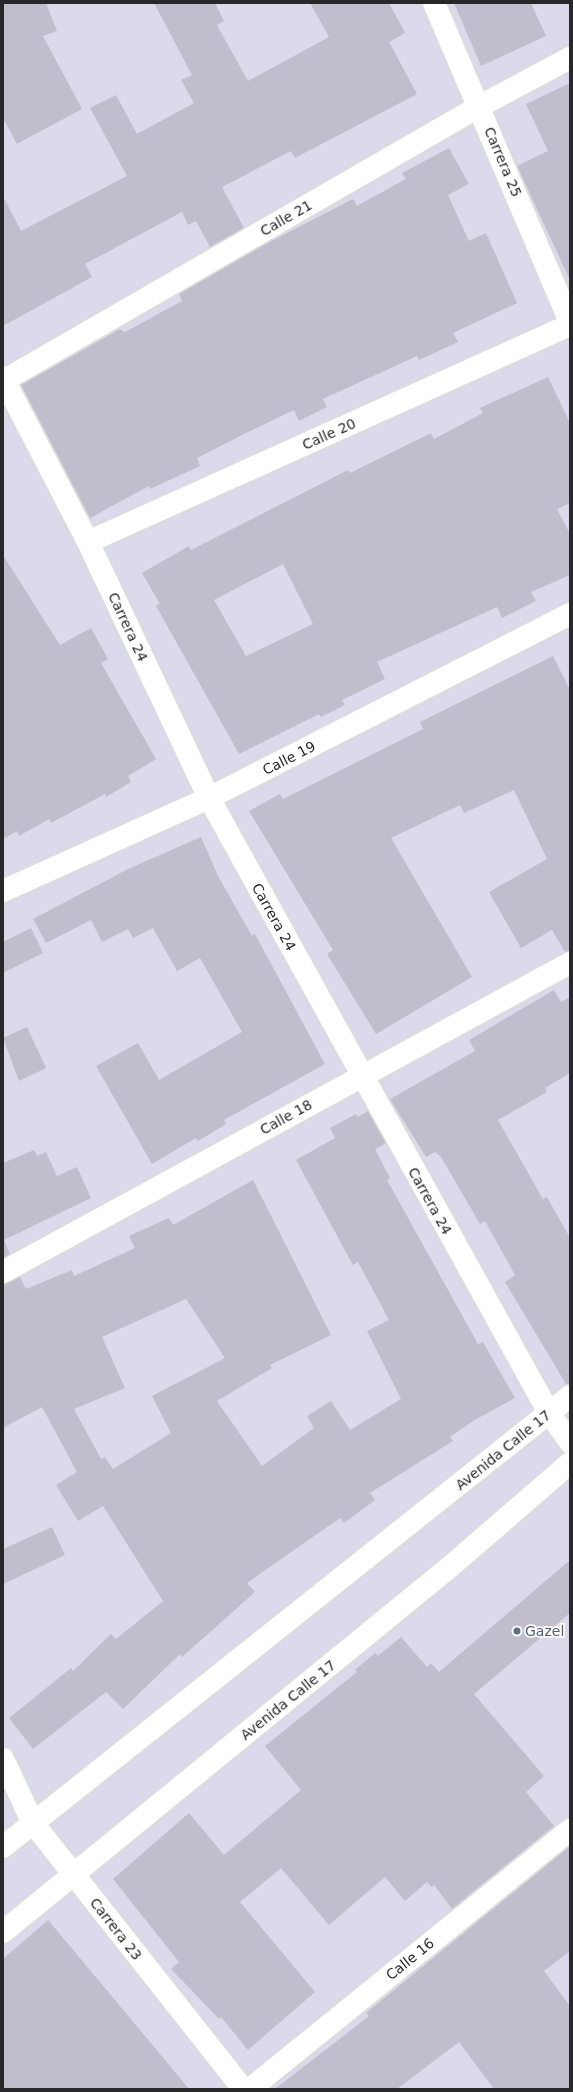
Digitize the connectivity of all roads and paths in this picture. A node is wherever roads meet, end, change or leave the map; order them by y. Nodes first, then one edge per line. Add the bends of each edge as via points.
1 (434, 3) edge
2 (570, 58) edge
3 (480, 106) junction
4 (570, 322) edge
5 (570, 326) edge
6 (3, 380) edge
7 (88, 542) junction
8 (570, 614) edge
9 (209, 798) junction
10 (3, 891) edge
11 (570, 963) edge
12 (360, 1076) junction
13 (3, 1272) edge
14 (570, 1396) edge
15 (548, 1413) junction
16 (570, 1442) edge
17 (570, 1463) edge
18 (3, 1760) edge
19 (34, 1823) junction
20 (570, 1830) edge
21 (3, 1847) edge
22 (74, 1876) junction
23 (3, 1932) edge
24 (243, 2089) edge
25 (250, 2089) edge

1 - 3 street, Carrera 25
2 - 3 street, Calle 21
3 - 4 street, Carrera 25
3 - 6 street, Calle 21
5 - 7 street, Calle 20
6 - 7 street, Carrera 24
7 - 9 street, Carrera 24
8 - 9 street, Calle 19
9 - 10 street, Calle 19
9 - 12 street, Carrera 24
11 - 12 street, Calle 18
12 - 13 street, Calle 18
12 - 15 street, Carrera 24
14 - 15 street, Avenida Calle 17
15 - 16 street, Carrera 24
15 - 19 street, Avenida Calle 17
17 - 22 street, Avenida Calle 17
18 - 19 street, Carrera 23
19 - 21 street, Avenida Calle 17
19 - 22 street, Carrera 23
20 - 25 street, Calle 16
22 - 23 street, Avenida Calle 17
22 - 24 street, Carrera 23

